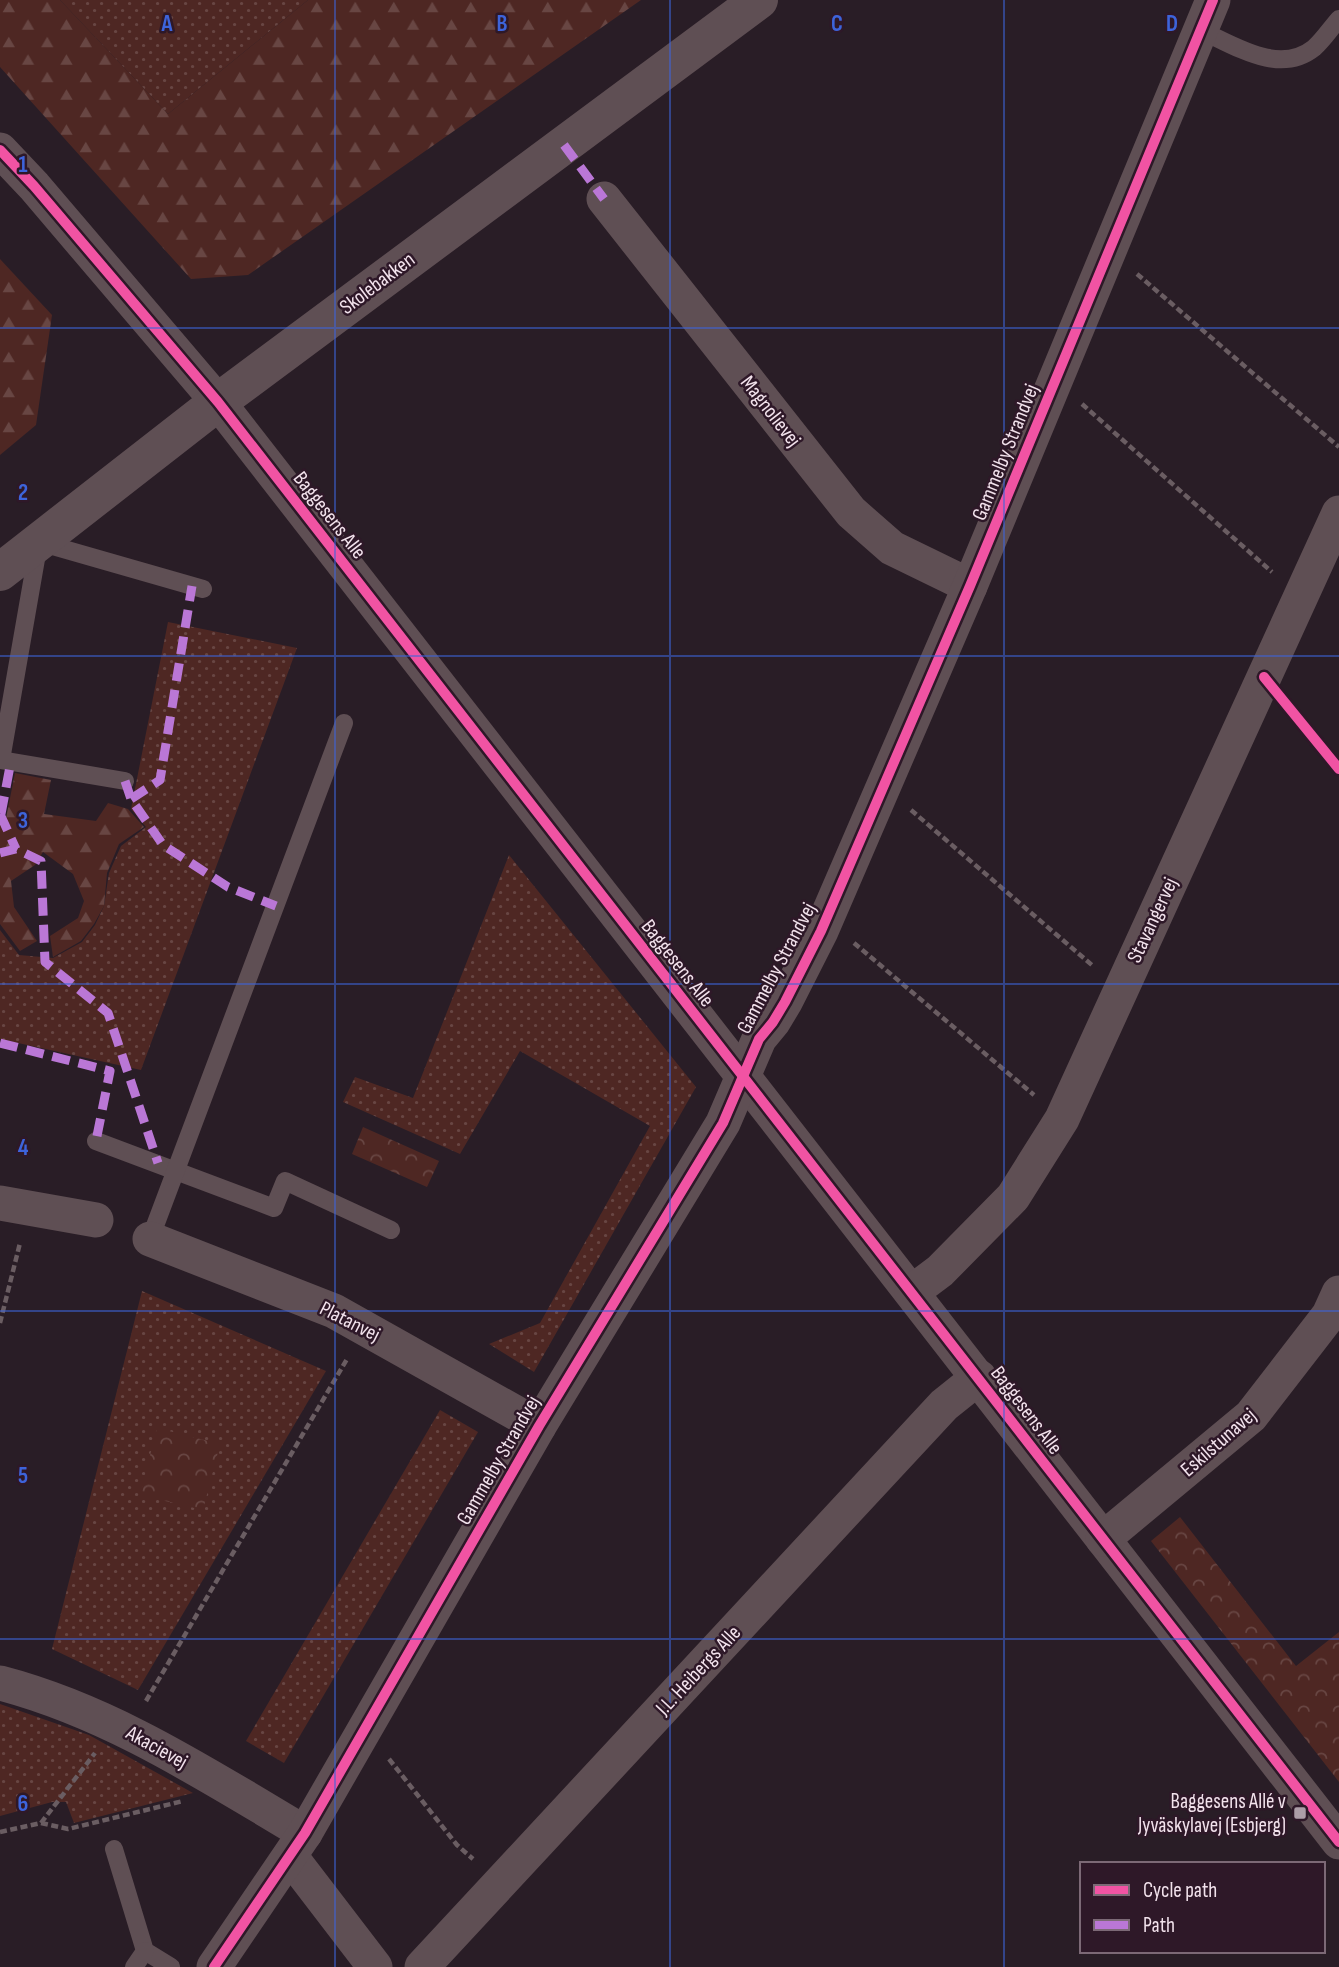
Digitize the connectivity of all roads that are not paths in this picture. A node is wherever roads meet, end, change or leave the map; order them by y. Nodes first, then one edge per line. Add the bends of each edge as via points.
1 (759, 0) edge
2 (1207, 15) edge
3 (1339, 19) edge
4 (0, 150) edge
5 (604, 199) dead end
6 (218, 402) junction
7 (1339, 513) edge
8 (39, 542) junction
9 (0, 572) edge
10 (970, 586) junction
11 (203, 589) dead end
12 (344, 723) dead end
13 (125, 780) dead end
14 (743, 1077) junction
15 (96, 1141) dead end
16 (176, 1170) junction
17 (14, 1206) edge
18 (96, 1220) dead end
19 (391, 1230) dead end
20 (150, 1239) joint
21 (912, 1292) junction
22 (1339, 1293) edge
23 (979, 1377) junction
24 (539, 1426) junction
25 (1103, 1539) junction
26 (0, 1683) edge
27 (1339, 1842) edge
28 (298, 1844) junction
29 (114, 1849) dead end
30 (145, 1951) junction
31 (134, 1967) edge
32 (171, 1967) edge
33 (214, 1967) edge
34 (375, 1967) edge
35 (422, 1967) edge

1 - 6 street, Skolebakken
2 - 3 lane via 1263,59 1299,57 1315,47
2 - 10 street, Gammelby Strandvej
4 - 6 street, Baggesens Alle
5 - 10 street, Magnolievej via 851,512 892,548
6 - 8 street, Skolebakken
6 - 14 street, Baggesens Alle
7 - 21 street, Stavangervej via 1062,1119 1013,1196
8 - 9 street, Skolebakken
8 - 11 lane
8 - 13 lane via 1,760
10 - 14 street, Gammelby Strandvej via 826,919 785,1002 759,1039
12 - 16 lane
14 - 21 street, Baggesens Alle
14 - 24 street, Gammelby Strandvej via 723,1123
15 - 16 lane
16 - 19 lane via 274,1208 285,1181
16 - 20 lane
17 - 18 street
20 - 24 street, Platanvej via 334,1311
21 - 23 street, Baggesens Alle
22 - 25 street, Eskilstunavej via 1329,1315 1251,1416
23 - 25 street, Baggesens Alle
23 - 35 street, J.L. Heibergs Alle via 944,1405
24 - 28 street, Gammelby Strandvej
25 - 27 street, Baggesens Alle
26 - 28 street, Akacievej via 76,1707 123,1728 232,1790
28 - 33 street, Gammelby Strandvej
28 - 34 street
29 - 30 lane
30 - 31 lane
30 - 32 lane

